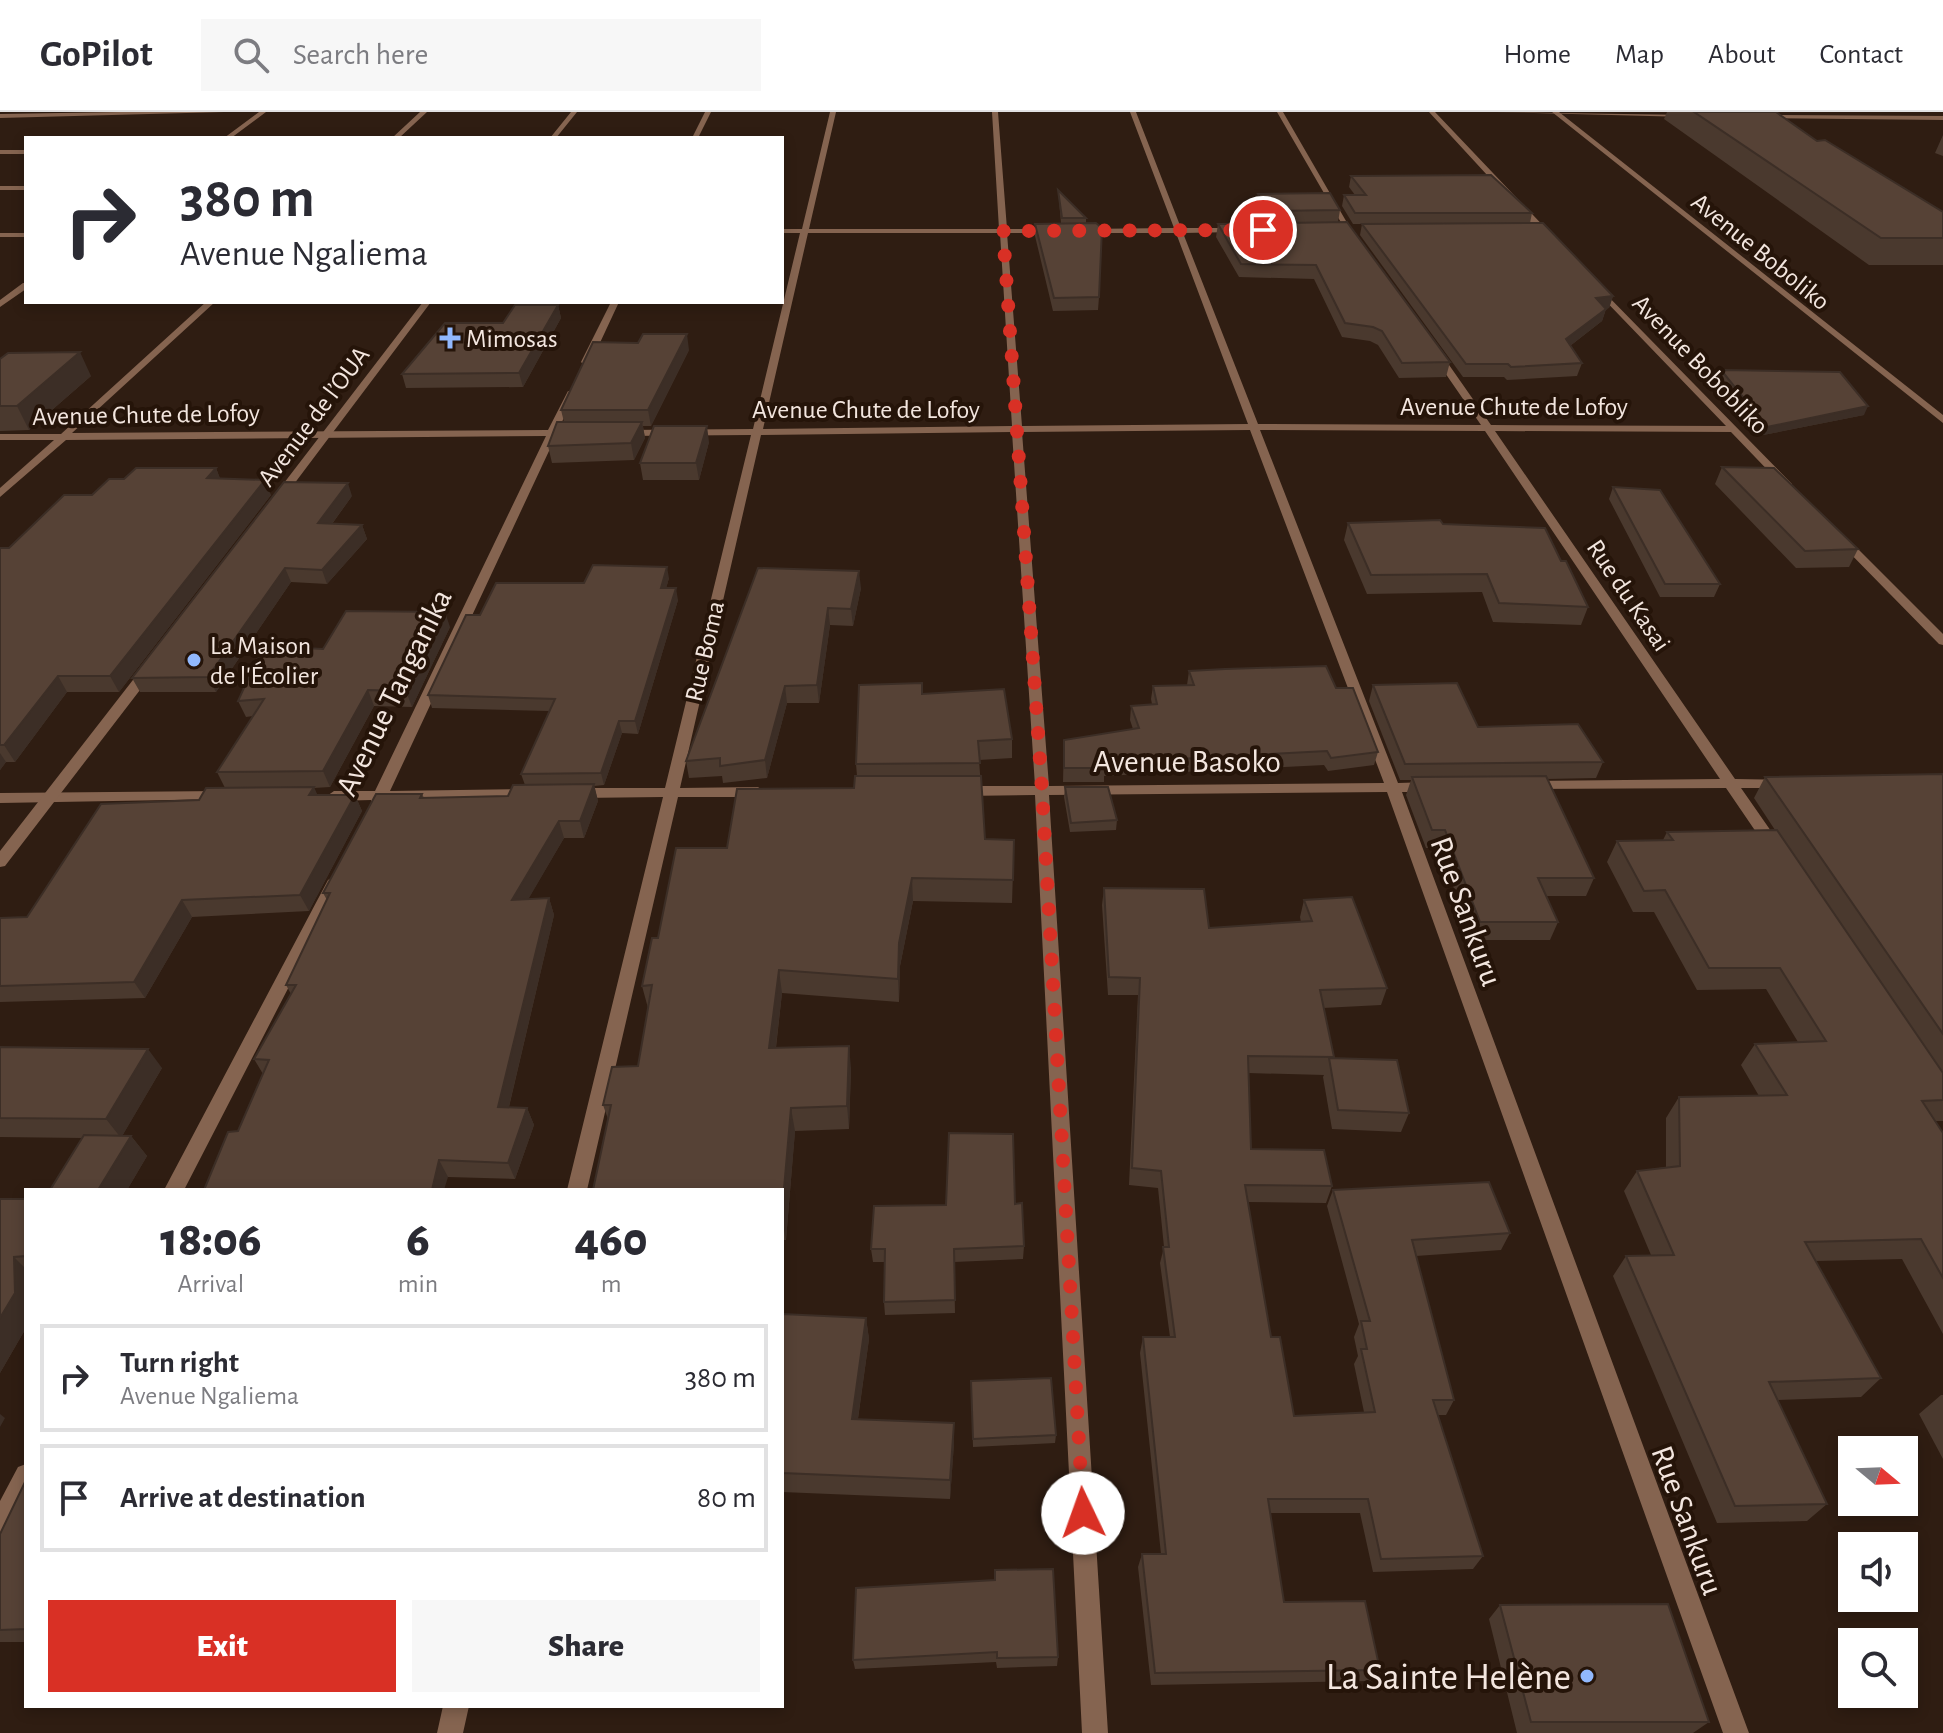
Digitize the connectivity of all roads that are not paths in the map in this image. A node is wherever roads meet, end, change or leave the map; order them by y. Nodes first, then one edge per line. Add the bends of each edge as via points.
1 (109, 112) edge
2 (221, 112) edge
3 (263, 112) edge
4 (424, 112) edge
5 (574, 112) edge
6 (708, 112) edge
7 (833, 112) edge
8 (995, 112) edge
9 (1133, 112) edge
10 (1280, 112) edge
11 (1432, 112) edge
12 (1498, 112) edge
13 (1555, 113) edge
14 (1694, 115) edge
15 (0, 116) edge
16 (1756, 116) edge
17 (1943, 118) edge
18 (230, 136) edge
19 (397, 136) edge
20 (555, 136) edge
21 (696, 136) edge
22 (0, 152) edge
23 (24, 152) edge
24 (0, 188) edge
25 (24, 188) edge
26 (1333, 229) edge
27 (1348, 229) junction
28 (1363, 229) edge
29 (1527, 229) edge
30 (1542, 229) junction
31 (1179, 230) junction
32 (1240, 230) edge
33 (784, 231) edge
34 (804, 231) junction
35 (1003, 231) junction
36 (0, 235) edge
37 (24, 235) edge
38 (1552, 240) edge
39 (1366, 254) edge
40 (1595, 285) edge
41 (24, 286) edge
42 (0, 304) edge
43 (209, 304) edge
44 (426, 304) edge
45 (614, 304) edge
46 (1428, 341) edge
47 (1943, 420) edge
48 (1254, 427) junction
49 (1490, 427) junction
50 (1732, 429) junction
51 (1017, 430) junction
52 (756, 431) junction
53 (583, 433) edge
54 (614, 433) edge
55 (328, 434) junction
56 (551, 434) junction
57 (61, 436) junction
58 (0, 437) edge
59 (0, 494) edge
60 (1799, 496) edge
61 (270, 509) edge
62 (1832, 529) edge
63 (1943, 641) edge
64 (156, 659) edge
65 (1730, 783) junction
66 (1791, 783) edge
67 (1516, 786) edge
68 (1439, 787) edge
69 (1393, 788) junction
70 (1042, 790) junction
71 (949, 791) edge
72 (670, 792) junction
73 (779, 792) edge
74 (239, 796) edge
75 (317, 796) edge
76 (51, 797) junction
77 (0, 798) edge
78 (376, 803) junction
79 (1777, 853) edge
80 (0, 862) edge
81 (343, 866) edge
82 (175, 1188) edge
83 (577, 1188) edge
84 (24, 1479) edge
85 (0, 1525) edge
86 (456, 1708) edge
87 (450, 1733) edge
88 (1095, 1733) edge
89 (1736, 1733) edge

1 - 2 street
1 - 15 street
3 - 18 street
4 - 19 street
5 - 20 street
6 - 21 street
7 - 34 street, Rue Boma
8 - 35 street
9 - 31 street, Rue Sankuru
10 - 27 street
11 - 30 street
12 - 13 street
13 - 14 street
13 - 47 street, Avenue Boboliko
16 - 17 street
22 - 23 street
24 - 25 street
26 - 27 street
27 - 28 street
27 - 39 street
29 - 30 street
30 - 38 street
31 - 32 street
31 - 35 street
31 - 48 street, Rue Sankuru
33 - 34 street
34 - 35 street
34 - 52 street, Rue Boma
35 - 51 street
36 - 37 street
40 - 50 street, Avenue Bobobliko
41 - 42 street
43 - 57 street
44 - 55 street, Avenue de l’OUA
45 - 56 street, Avenue Tanganika
46 - 49 street, Rue du Kasai
48 - 49 street, Avenue Chute de Lofoy
48 - 51 street, Avenue Chute de Lofoy
48 - 69 street, Rue Sankuru
49 - 50 street, Avenue Chute de Lofoy
49 - 65 street, Rue du Kasai
50 - 60 street, Avenue Bobobliko
51 - 52 street, Avenue Chute de Lofoy
51 - 70 street
52 - 54 street, Avenue Chute de Lofoy
52 - 72 street, Rue Boma
53 - 56 street, Avenue Chute de Lofoy
55 - 56 street, Avenue Chute de Lofoy
55 - 57 street, Avenue Chute de Lofoy
55 - 61 street, Avenue de l’OUA
56 - 78 street, Avenue Tanganika
57 - 58 street, Avenue Chute de Lofoy
57 - 59 street
62 - 63 street
64 - 76 street
65 - 66 street
65 - 67 street
65 - 79 street, Rue du Kasai
68 - 69 street, Avenue Basoko
69 - 70 street, Avenue Basoko
69 - 89 street, Rue Sankuru
70 - 71 street, Avenue Basoko
70 - 88 street
72 - 73 street
72 - 78 street
72 - 83 street, Rue Boma
74 - 76 street
75 - 78 street
76 - 77 street
76 - 80 street
81 - 82 street
84 - 85 street
86 - 87 street

